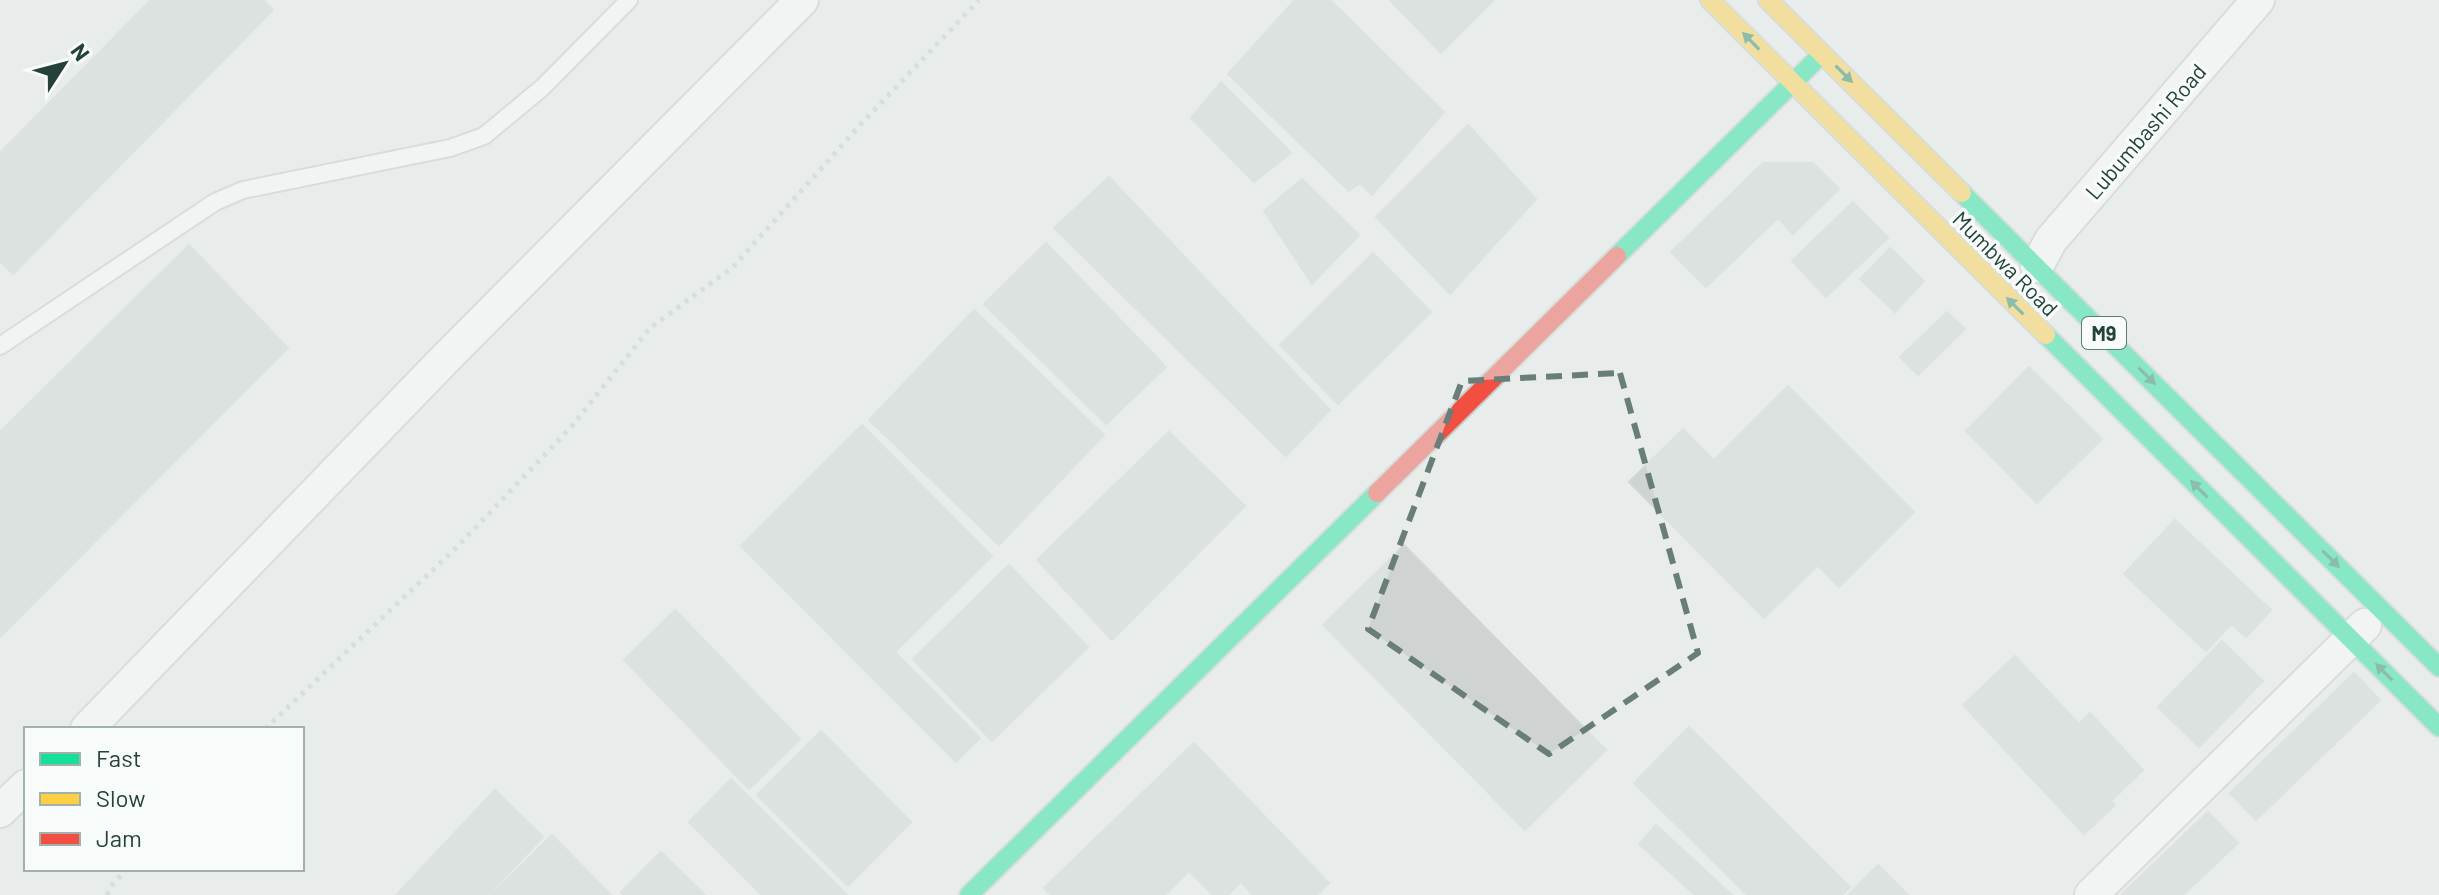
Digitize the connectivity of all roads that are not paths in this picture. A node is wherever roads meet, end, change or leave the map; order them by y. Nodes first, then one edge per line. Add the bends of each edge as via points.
1 (629, 0) edge
2 (802, 0) edge
3 (1710, 0) edge
4 (1768, 0) edge
5 (2258, 0) edge
6 (1823, 54) junction
7 (1791, 83) junction
8 (2037, 266) junction
9 (0, 346) edge
10 (2381, 608) junction
11 (2351, 639) junction
12 (2439, 667) edge
13 (89, 727) edge
14 (2439, 727) edge
15 (24, 788) edge
16 (0, 811) edge
17 (969, 895) edge
18 (2091, 895) edge

1 - 9 lane via 543,87 484,136 450,148 243,190 215,202
2 - 13 street
7 -> 3 main road, Mumbwa Road / M9
4 - 6 main road, Mumbwa Road / M9
5 - 8 street, Lubumbashi Road via 2051,240
6 - 7 main road
6 -> 8 main road, Mumbwa Road / M9
11 -> 7 main road, Mumbwa Road / M9
7 - 17 main road
8 -> 10 main road, Mumbwa Road / M9
10 - 11 street
10 - 12 main road, Mumbwa Road / M9
14 -> 11 main road, Mumbwa Road / M9
11 - 18 street
15 - 16 street

